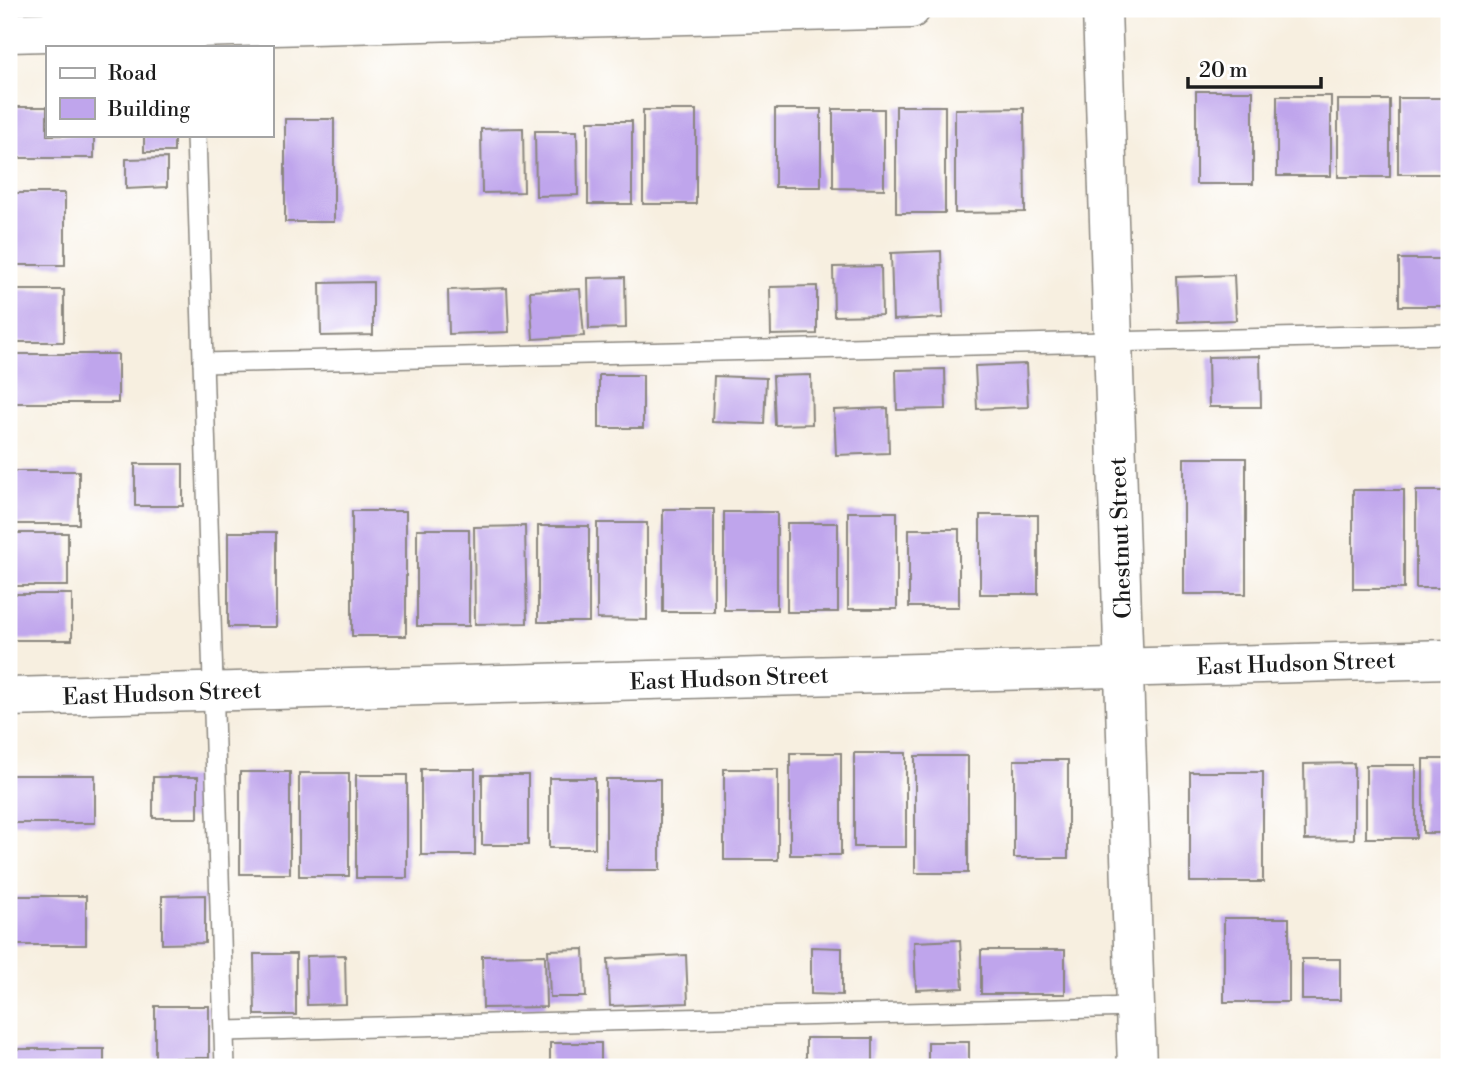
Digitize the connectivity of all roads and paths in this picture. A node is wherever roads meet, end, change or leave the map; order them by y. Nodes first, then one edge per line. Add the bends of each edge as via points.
1 (911, 9) edge
2 (1102, 9) edge
3 (792, 10) edge
4 (198, 28) edge
5 (9, 33) edge
6 (196, 136) edge
7 (1449, 334) edge
8 (1113, 342) junction
9 (203, 363) junction
10 (1449, 659) edge
11 (1124, 667) junction
12 (213, 692) junction
13 (9, 697) edge
14 (1135, 1007) junction
15 (225, 1031) junction
16 (225, 1067) edge
17 (1137, 1067) edge

1 - 3 street
2 - 8 street, Chestnut Street
3 - 4 street
4 - 5 street
6 - 9 lane
7 - 8 lane
8 - 9 lane
8 - 11 street, Chestnut Street
9 - 12 lane
10 - 11 street, East Hudson Street
11 - 12 street, East Hudson Street
11 - 14 street, Chestnut Street
12 - 13 street, East Hudson Street
12 - 15 lane
14 - 15 lane
14 - 17 street, Chestnut Street
15 - 16 lane

